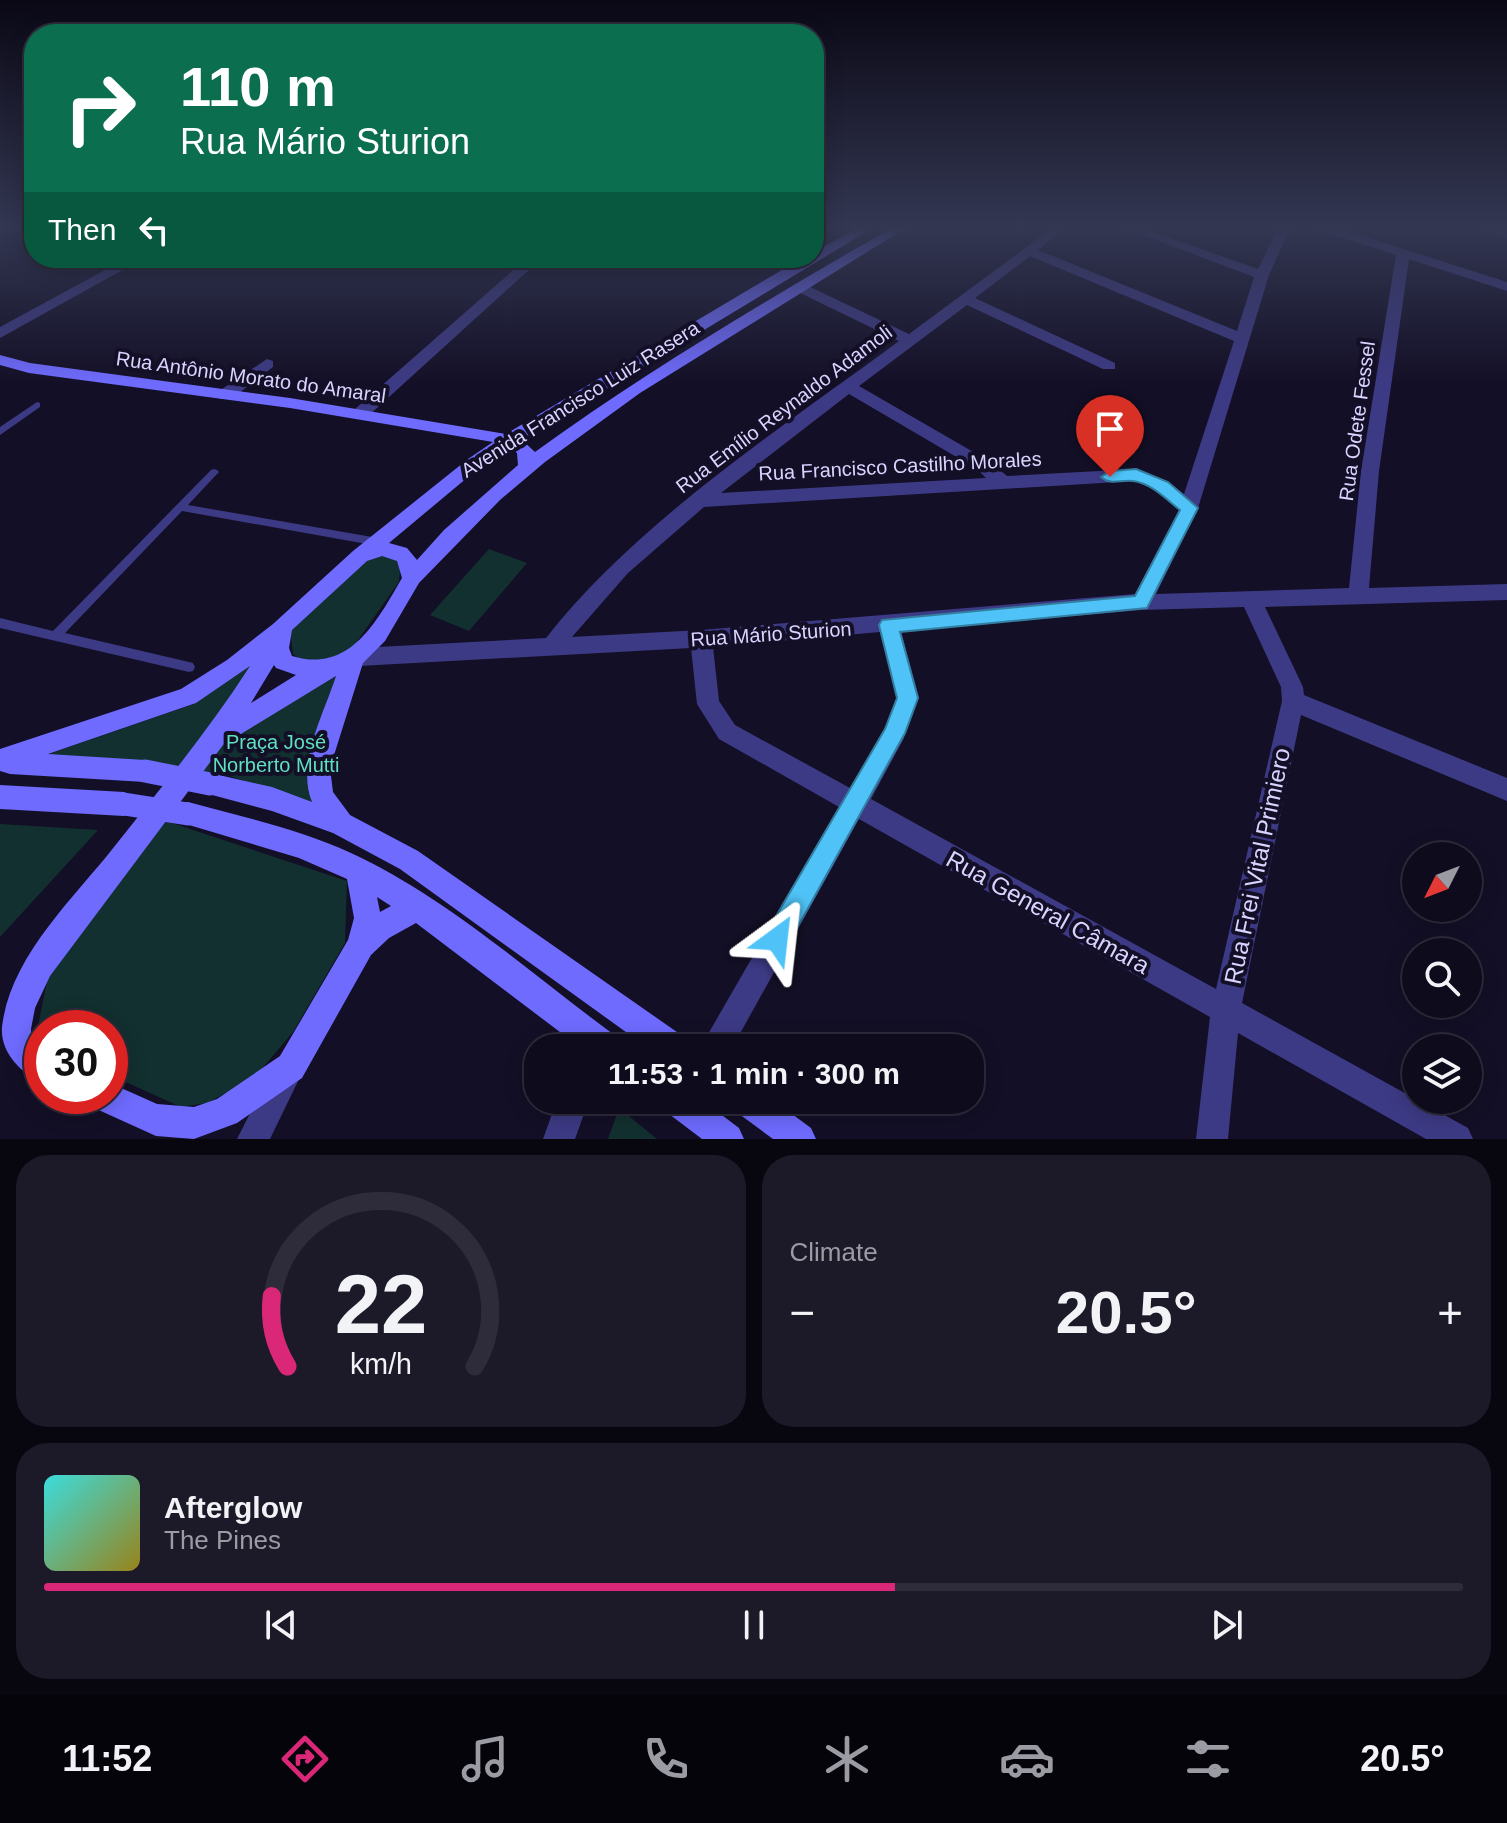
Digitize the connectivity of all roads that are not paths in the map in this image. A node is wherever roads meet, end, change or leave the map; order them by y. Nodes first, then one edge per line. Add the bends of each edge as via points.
1 (99, 279) edge
2 (511, 279) edge
3 (776, 279) edge
4 (797, 279) edge
5 (815, 279) edge
6 (992, 279) edge
7 (1097, 279) edge
8 (1261, 279) edge
9 (1399, 279) edge
10 (1483, 279) edge
11 (1507, 287) edge
12 (801, 288) junction
13 (966, 299) junction
14 (2, 334) edge
15 (1242, 339) junction
16 (910, 340) junction
17 (0, 360) edge
18 (267, 364) dead end
19 (1109, 366) dead end
20 (29, 368) junction
21 (0, 370) edge
22 (847, 386) junction
23 (225, 395) junction
24 (623, 399) junction
25 (37, 405) dead end
26 (361, 413) junction
27 (0, 432) edge
28 (466, 436) junction
29 (509, 440) junction
30 (474, 463) junction
31 (526, 469) junction
32 (214, 472) dead end
33 (1003, 483) junction
34 (700, 501) junction
35 (180, 507) junction
36 (1189, 508) junction
37 (378, 542) junction
38 (360, 556) junction
39 (412, 578) junction
40 (1507, 592) edge
41 (1358, 596) junction
42 (1252, 601) junction
43 (1141, 602) junction
44 (0, 623) edge
45 (889, 625) junction
46 (280, 631) junction
47 (378, 633) junction
48 (56, 635) junction
49 (701, 639) junction
50 (552, 647) junction
51 (419, 654) junction
52 (356, 660) junction
53 (189, 667) dead end
54 (323, 670) junction
55 (1293, 701) junction
56 (213, 740) junction
57 (0, 762) edge
58 (1507, 790) edge
59 (0, 797) edge
60 (854, 803) junction
61 (341, 824) junction
62 (359, 872) junction
63 (416, 908) junction
64 (361, 945) junction
65 (1225, 1012) junction
66 (582, 1034) edge
67 (653, 1034) edge
68 (723, 1034) edge
69 (24, 1052) edge
70 (291, 1067) junction
71 (128, 1107) edge
72 (568, 1114) edge
73 (695, 1114) edge
74 (765, 1114) edge
75 (253, 1139) edge
76 (559, 1139) edge
77 (728, 1139) edge
78 (800, 1139) edge
79 (1212, 1139) edge
80 (1457, 1139) edge

1 - 14 street
2 - 26 street
3 - 29 street, Avenida Francisco Luiz Rasera
4 - 24 street via 657,365
5 - 12 street, Avenida Francisco Luiz Rasera
6 - 13 street, Rua Emílio Reynaldo Adamoli
7 - 15 street
8 - 15 street
9 - 41 street, Rua Odete Fessel via 1370,471
10 - 11 street
12 - 16 street
12 - 24 street, Avenida Francisco Luiz Rasera
13 - 16 street, Rua Emílio Reynaldo Adamoli
13 - 19 street
15 - 36 street
16 - 22 street, Rua Emílio Reynaldo Adamoli
17 - 20 street, Rua Antônio Morato do Amaral
18 - 23 street
20 - 21 street, Rua Antônio Morato do Amaral
20 - 23 street, Rua Antônio Morato do Amaral
22 - 33 street via 983,465
22 - 34 street, Rua Emílio Reynaldo Adamoli
23 - 26 street, Rua Antônio Morato do Amaral
24 - 31 street, Avenida Francisco Luiz Rasera
25 - 27 lane
26 - 28 street, Rua Antônio Morato do Amaral
28 - 29 street, Rua Antônio Morato do Amaral
28 - 30 street via 477,453
29 - 30 street, Avenida Francisco Luiz Rasera
29 - 31 street via 525,448
30 - 37 street, Avenida Francisco Luiz Rasera
31 - 39 street, Avenida Francisco Luiz Rasera via 448,535
32 - 35 lane
33 - 34 street, Rua Francisco Castilho Morales
33 - 36 street, Rua Francisco Castilho Morales via 1136,475 1162,486
34 - 50 street, Rua Emílio Reynaldo Adamoli via 616,570
35 - 37 lane
35 - 48 lane
36 - 43 street
37 - 38 street, Avenida Francisco Luiz Rasera
38 - 39 street via 396,549 410,564
38 - 46 street, Avenida Francisco Luiz Rasera
39 - 47 street, Avenida Francisco Luiz Rasera
40 - 41 street, Rua Mário Sturion
41 - 42 street, Rua Mário Sturion
42 - 43 street, Rua Mário Sturion
42 - 55 street, Rua Frei Vital Primiero via 1292,687
43 - 45 street, Rua Mário Sturion
44 - 48 lane
45 - 49 street, Rua Mário Sturion
45 - 60 street via 908,698 895,733
46 - 54 street via 278,648 284,662 300,670
46 - 56 street
46 - 57 street, Avenida Francisco Luiz Rasera via 188,696
47 - 51 street, Rua Mário Sturion via 390,645
47 - 52 street, Avenida Francisco Luiz Rasera
48 - 53 lane
49 - 50 street, Rua Mário Sturion
49 - 60 street, Rua General Câmara via 708,704 727,732
50 - 51 street, Rua Mário Sturion
51 - 52 street, Rua Mário Sturion
52 - 54 street
52 - 61 street via 318,768 317,786
54 - 56 street
55 - 58 street
55 - 65 street, Rua Frei Vital Primiero
56 - 69 street via 46,958 22,999 15,1032
57 - 61 street, bridge via 145,771 272,799
59 - 62 street, bridge via 124,804 188,814 282,840
60 - 65 street, Rua General Câmara
60 - 68 street
61 - 67 street via 409,860
62 - 63 street
62 - 64 street via 368,918
63 - 64 street via 379,928
63 - 66 street
64 - 70 street
65 - 79 street, Rua Frei Vital Primiero
65 - 80 street, Rua General Câmara
70 - 71 street via 226,1112 194,1123 156,1120
70 - 75 street
72 - 76 street
73 - 77 street
74 - 78 street

